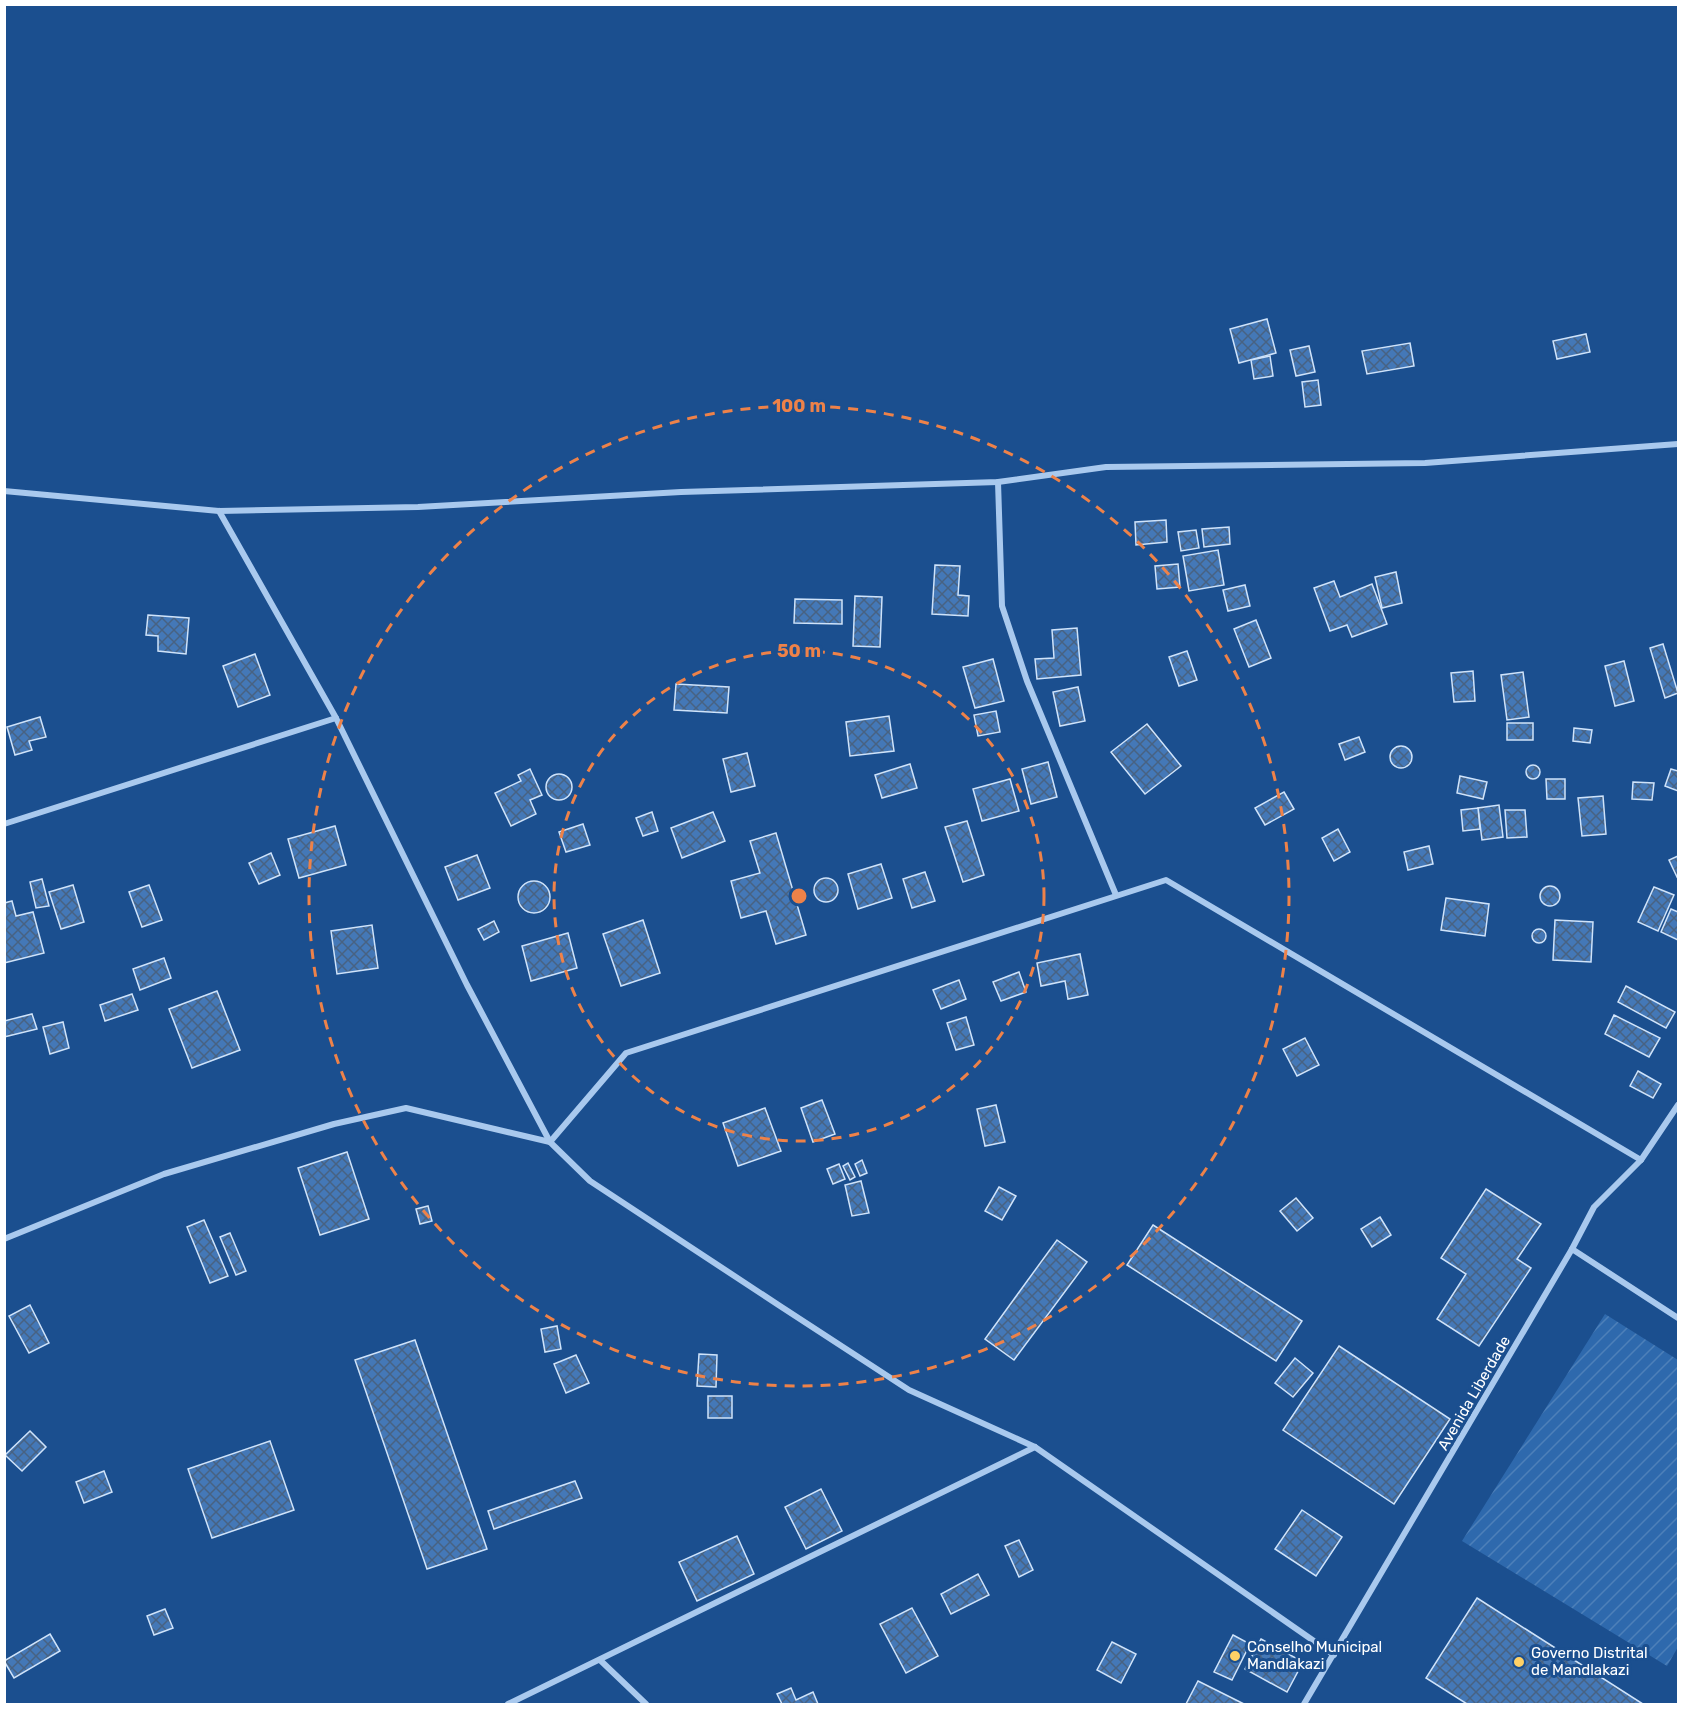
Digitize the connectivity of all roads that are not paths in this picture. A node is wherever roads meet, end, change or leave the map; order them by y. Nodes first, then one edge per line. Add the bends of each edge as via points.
1 (1678, 444) edge
2 (998, 482) junction
3 (4, 491) edge
4 (219, 511) junction
5 (336, 718) junction
6 (4, 824) edge
7 (1116, 895) junction
8 (1678, 1105) edge
9 (550, 1142) junction
10 (1641, 1160) junction
11 (4, 1239) edge
12 (1572, 1250) junction
13 (1678, 1318) edge
14 (1035, 1447) junction
15 (1334, 1655) junction
16 (600, 1660) junction
17 (508, 1704) edge
18 (646, 1704) edge
19 (1304, 1704) edge

1 - 2 street via 1425,463 1106,467
2 - 4 street via 681,492 418,507
2 - 7 street via 1002,606 1027,681
3 - 4 street
4 - 5 street
5 - 6 street
5 - 9 street via 462,975
7 - 9 street via 626,1053
7 - 10 street via 1166,880
8 - 10 street, Avenida Liberdade
9 - 11 street via 406,1108 334,1124 164,1174
9 - 14 street via 590,1181 909,1390
10 - 12 street, Avenida Liberdade via 1594,1207
12 - 13 street
12 - 15 street, Avenida Liberdade
14 - 15 street
14 - 16 street
15 - 19 street, Avenida Liberdade
16 - 17 street
16 - 18 street

